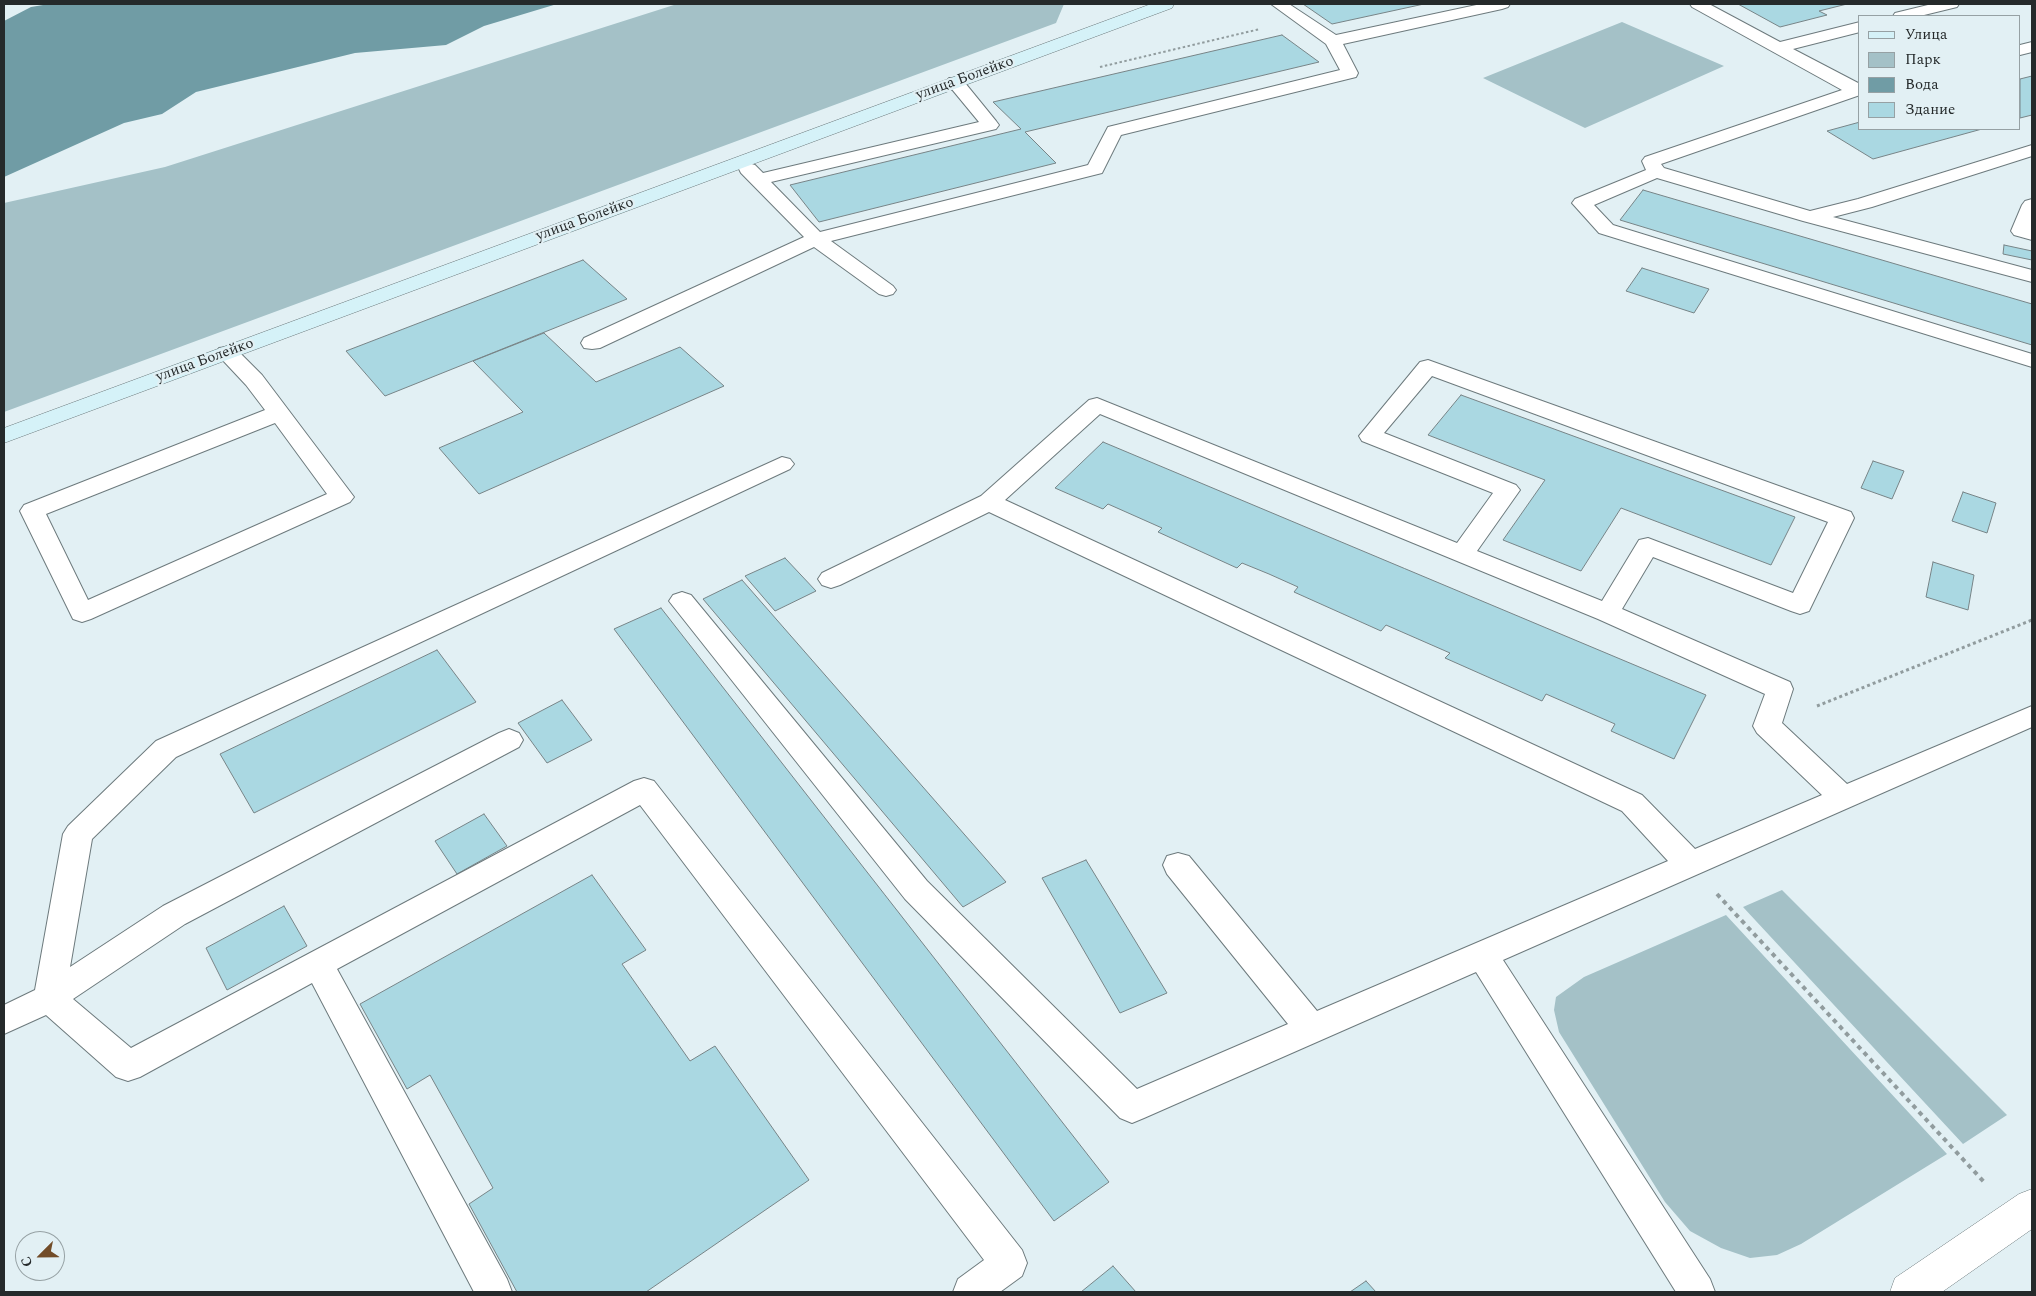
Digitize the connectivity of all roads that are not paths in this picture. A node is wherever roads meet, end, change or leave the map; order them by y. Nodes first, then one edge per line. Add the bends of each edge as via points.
1 (1166, 4) edge
2 (1279, 4) edge
3 (1502, 4) edge
4 (1698, 4) edge
5 (1951, 4) edge
6 (1906, 15) edge
7 (1858, 28) edge
8 (1333, 41) junction
9 (1778, 48) junction
10 (955, 82) junction
11 (1857, 89) edge
12 (2032, 150) edge
13 (741, 162) junction
14 (1656, 172) junction
15 (758, 180) junction
16 (2032, 206) edge
17 (1810, 217) junction
18 (2032, 234) edge
19 (816, 238) junction
20 (2032, 276) edge
21 (886, 290) dead end
22 (592, 343) dead end
23 (227, 353) junction
24 (2032, 361) edge
25 (278, 413) junction
26 (4, 436) edge
27 (782, 464) dead end
28 (989, 502) junction
29 (1462, 554) junction
30 (831, 579) dead end
31 (682, 602) dead end
32 (1607, 613) junction
33 (2032, 716) edge
34 (509, 740) dead end
35 (1844, 798) junction
36 (1690, 864) junction
37 (1178, 865) dead end
38 (1482, 955) junction
39 (318, 964) junction
40 (49, 998) junction
41 (4, 1020) edge
42 (1312, 1029) junction
43 (2025, 1212) edge
44 (494, 1292) edge
45 (971, 1292) edge
46 (1697, 1292) edge
47 (1909, 1292) edge

1 - 10 street, улица Болейко
2 - 8 lane
3 - 8 lane
4 - 9 lane
5 - 6 lane
7 - 9 lane
8 - 19 lane via 1350,74 1114,131 1095,169
9 - 11 lane
10 - 13 street, улица Болейко
10 - 15 lane via 990,125
11 - 14 lane via 1651,161
12 - 17 lane
13 - 15 lane
13 - 23 street, улица Болейко
14 - 17 lane
14 - 24 lane via 1582,203 1606,229
15 - 19 lane
16 - 18 lane via 2021,231
17 - 20 lane
19 - 21 lane
19 - 22 lane
23 - 25 lane via 254,380
23 - 26 street, улица Болейко
25 - 25 lane via 32,511 82,613 342,497
27 - 40 lane via 166,749 78,834
28 - 29 lane via 1097,405
28 - 30 lane
28 - 36 lane via 1632,803
29 - 32 lane
29 - 32 lane via 1508,490 1370,436 1428,367 1842,518 1800,605 1648,546
31 - 42 lane via 916,890 1132,1107
32 - 35 lane via 1780,689 1767,726
33 - 35 lane
34 - 40 lane via 174,915
35 - 36 lane
36 - 38 lane
37 - 42 lane
38 - 42 lane
38 - 46 lane
39 - 40 lane via 128,1066
39 - 44 lane
39 - 45 lane via 644,789 1009,1263
40 - 41 lane
43 - 47 street

